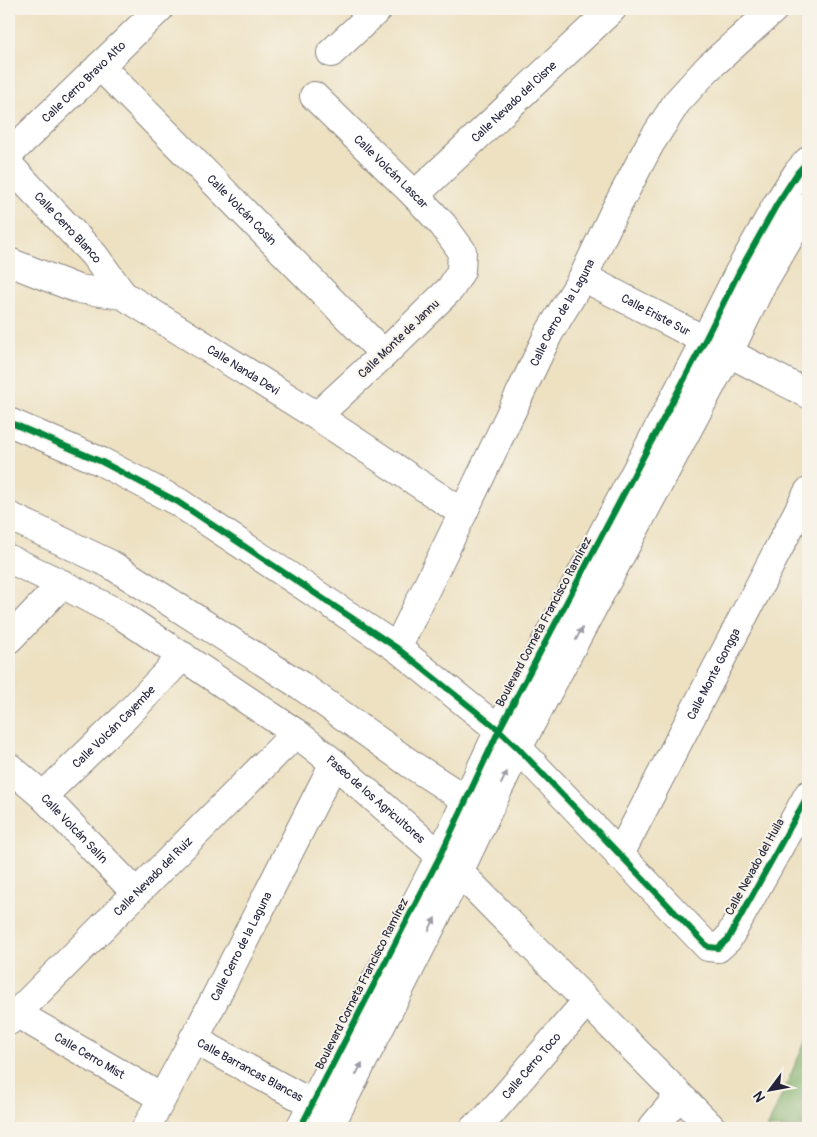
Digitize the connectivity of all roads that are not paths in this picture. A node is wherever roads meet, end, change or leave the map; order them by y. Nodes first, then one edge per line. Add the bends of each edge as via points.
1 (159, 9) edge
2 (378, 9) edge
3 (612, 9) edge
4 (774, 9) edge
5 (331, 53) dead end
6 (100, 66) junction
7 (314, 96) dead end
8 (9, 154) edge
9 (808, 161) edge
10 (9, 165) edge
11 (415, 195) junction
12 (808, 206) edge
13 (462, 251) joint
14 (9, 262) edge
15 (583, 276) junction
16 (123, 295) junction
17 (717, 346) junction
18 (384, 354) junction
19 (808, 394) edge
20 (317, 416) junction
21 (9, 422) edge
22 (808, 492) edge
23 (463, 513) junction
24 (9, 516) edge
25 (9, 559) edge
26 (62, 584) junction
27 (9, 639) edge
28 (397, 648) junction
29 (183, 656) junction
30 (296, 733) junction
31 (509, 739) junction
32 (334, 763) junction
33 (9, 767) edge
34 (808, 795) edge
35 (43, 796) junction
36 (477, 807) junction
37 (619, 856) junction
38 (450, 864) junction
39 (136, 893) junction
40 (586, 1002) junction
41 (12, 1017) edge
42 (197, 1033) junction
43 (679, 1096) junction
44 (162, 1098) junction
45 (327, 1108) edge
46 (146, 1128) edge
47 (300, 1128) edge
48 (474, 1128) edge
49 (652, 1128) edge
50 (712, 1128) edge

1 - 6 street, Calle Cerro Bravo Alto
2 - 5 street
3 - 11 street, Calle Nevado del Cisne
4 - 15 street, Calle Cerro de la Laguna via 708,68 677,102 650,144
6 - 8 street, Calle Cerro Bravo Alto
6 - 18 street, Calle Volcán Cosin
7 - 11 street, Calle Volcán Lascar
9 - 17 street via 776,206 739,272
10 - 16 street, Calle Cerro Blanco via 94,255
11 - 13 street, Calle Volcán Lascar
12 - 17 street via 761,286
13 - 18 street, Calle Monte de Jannu via 461,271 451,288
14 - 16 street, Calle Nanda Devi via 78,289
15 - 17 street, Calle Eriste Sur
15 - 23 street, Calle Cerro de la Laguna via 549,333
16 - 20 street, Calle Nanda Devi
17 - 19 street, Calle Eriste Sur
17 - 31 street
18 - 20 street, Calle Monte de Jannu
20 - 23 street, Calle Nanda Devi
21 - 28 street via 102,462 178,502
22 - 37 street, Calle Monte Gongga
23 - 28 street, Calle Cerro de la Laguna
24 - 36 street via 110,564 300,685
25 - 26 street, Paseo de los Agricultores
26 - 27 street
26 - 29 street, Paseo de los Agricultores via 121,615
28 - 31 street
29 - 30 street, Paseo de los Agricultores
29 - 35 street, Calle Volcán Cayembe
30 - 32 street, Paseo de los Agricultores
30 - 39 street, Calle Nevado del Ruiz
31 - 36 street
31 - 37 street
32 - 38 street, Paseo de los Agricultores
32 - 42 street, Calle Cerro de la Laguna
33 - 35 street, Calle Volcán Salín
34 - 37 street, Calle Nevado del Huila via 728,939 718,948 708,948
35 - 39 street, Calle Volcán Salín
36 - 38 street
38 - 40 street, Paseo de los Agricultores
38 - 45 street
39 - 41 street, Calle Nevado del Ruiz
40 - 43 street, Paseo de los Agricultores
40 - 48 street, Calle Cerro Toco via 485,1120
41 - 44 street, Calle Cerro Mist
42 - 44 street, Calle Cerro de la Laguna
42 - 45 street, Calle Barrancas Blancas
43 - 49 street
43 - 50 street, Paseo de los Agricultores
44 - 46 street, Calle Cerro de la Laguna
45 - 47 street

